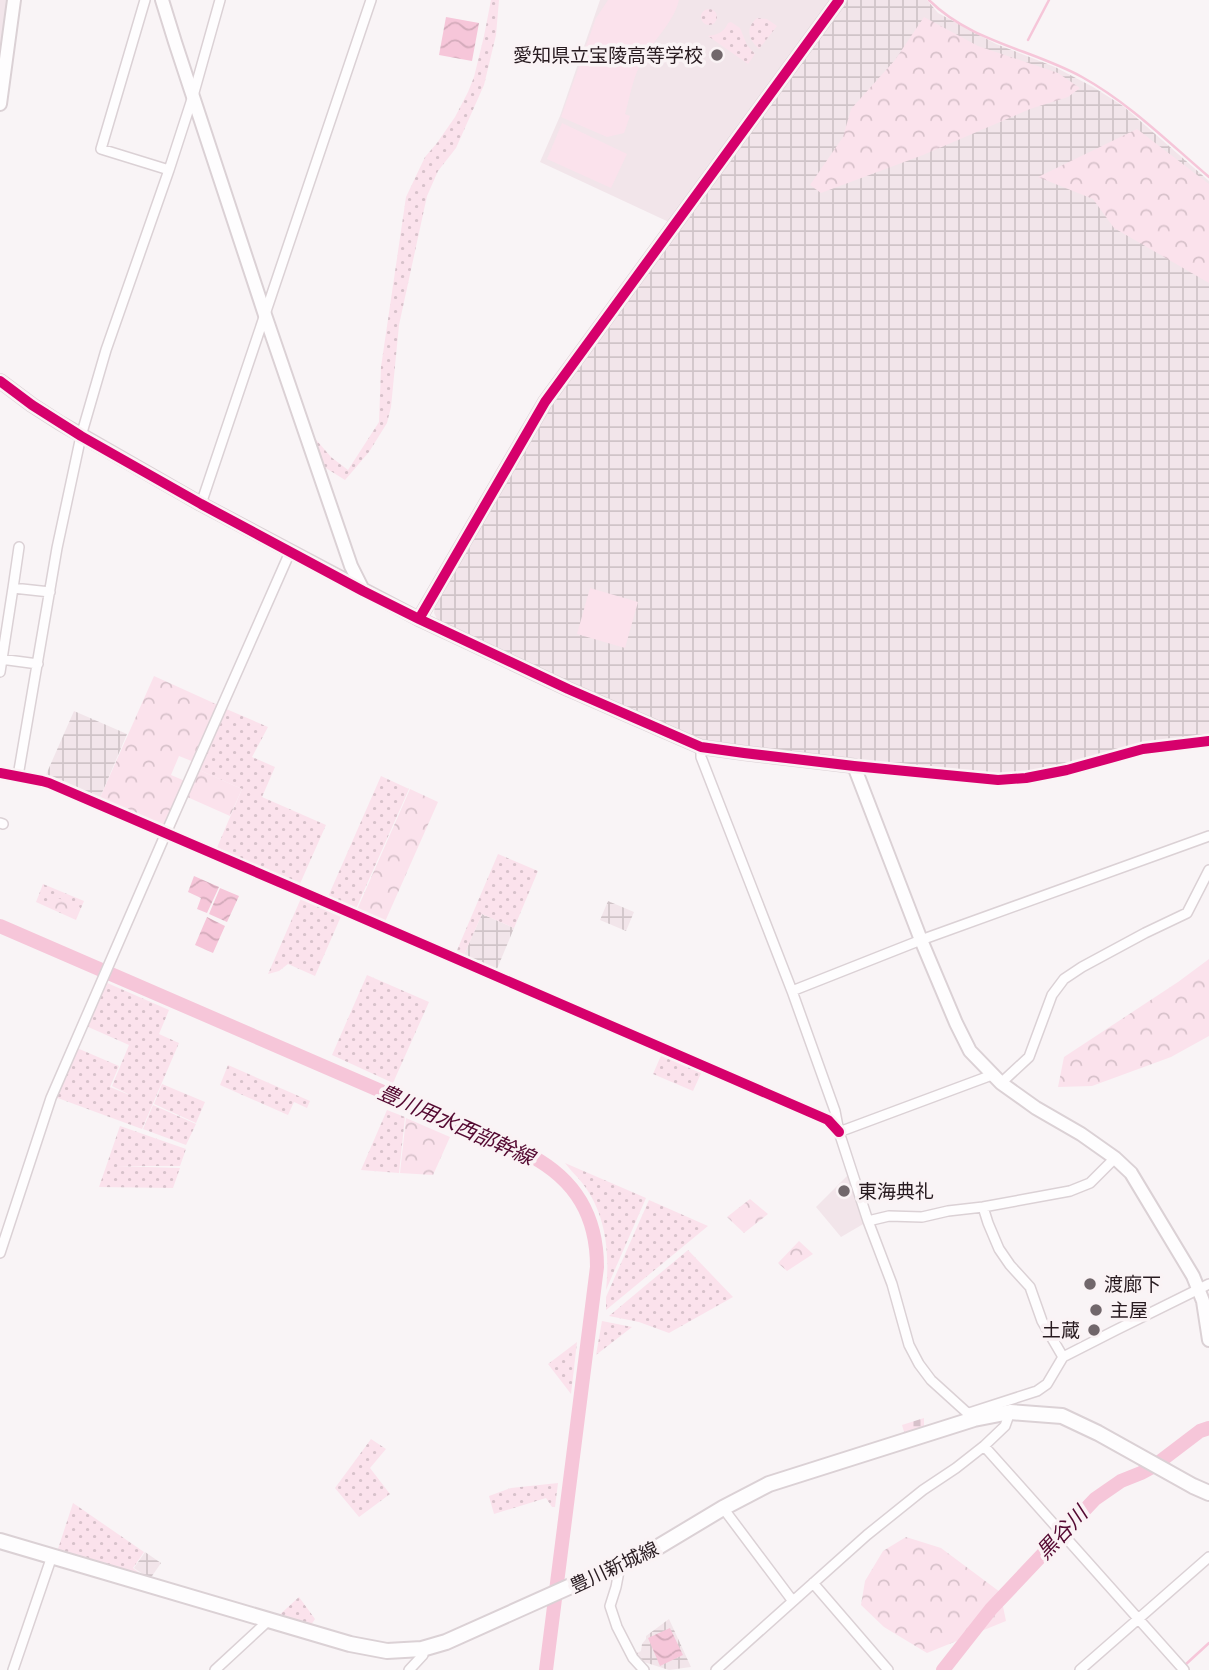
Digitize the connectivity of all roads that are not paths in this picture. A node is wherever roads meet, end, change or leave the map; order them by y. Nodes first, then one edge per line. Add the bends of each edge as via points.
1 (14, 0) edge
2 (145, 0) edge
3 (162, 0) edge
4 (220, 0) edge
5 (371, 0) edge
6 (839, 0) edge
7 (193, 96) junction
8 (0, 104) edge
9 (169, 170) junction
10 (265, 315) junction
11 (0, 381) edge
12 (80, 436) junction
13 (201, 504) junction
14 (19, 547) dead end
15 (290, 552) junction
16 (13, 588) junction
17 (363, 591) junction
18 (50, 592) junction
19 (419, 619) junction
20 (1, 660) edge
21 (38, 664) junction
22 (0, 672) edge
23 (1209, 741) edge
24 (701, 747) junction
25 (854, 766) junction
26 (0, 773) edge
27 (18, 776) junction
28 (166, 833) junction
29 (1209, 835) edge
30 (1209, 870) edge
31 (921, 940) junction
32 (792, 991) junction
33 (997, 1079) junction
34 (839, 1132) junction
35 (1115, 1158) junction
36 (983, 1206) junction
37 (868, 1221) junction
38 (0, 1252) edge
39 (1204, 1287) edge
40 (1209, 1340) edge
41 (1063, 1357) junction
42 (1010, 1412) junction
43 (972, 1416) junction
44 (984, 1446) junction
45 (1209, 1493) edge
46 (723, 1508) junction
47 (0, 1541) edge
48 (52, 1556) junction
49 (1209, 1557) edge
50 (620, 1566) junction
51 (813, 1583) junction
52 (792, 1600) junction
53 (1139, 1619) junction
54 (268, 1621) junction
55 (422, 1652) junction
56 (13, 1670) edge
57 (215, 1670) edge
58 (409, 1670) edge
59 (420, 1670) edge
60 (644, 1670) edge
61 (716, 1670) edge
62 (888, 1670) edge
63 (1080, 1670) edge
64 (1184, 1670) edge

1 - 8 street
2 - 9 street via 101,149
3 - 7 street
4 - 7 street
5 - 10 street
6 - 19 street via 545,402
7 - 9 street
7 - 10 street
9 - 12 street
10 - 13 street
10 - 17 street
11 - 12 street
12 - 13 street
12 - 18 street
13 - 15 street
14 - 16 street
15 - 17 street
15 - 28 street
16 - 18 street
16 - 20 street
17 - 19 street
18 - 21 street
19 - 24 street
20 - 21 street
20 - 22 street
21 - 27 street
23 - 25 street via 1143,749 1067,770 998,780
24 - 25 street
24 - 32 street
25 - 31 street
26 - 27 street
27 - 28 street via 43,781
28 - 34 street via 828,1120
28 - 38 street via 51,1098
29 - 31 street
30 - 33 street via 1186,913 1064,979 1052,995 1029,1057
31 - 32 street
31 - 33 street via 970,1051
32 - 34 street
33 - 34 street
33 - 35 street
34 - 37 street
35 - 36 street via 1090,1183 1070,1191
35 - 39 street via 1131,1173
36 - 37 street
36 - 41 street via 999,1249 1030,1287 1042,1321
37 - 43 street via 919,1364
39 - 40 street
39 - 41 street
41 - 43 street via 1047,1384 1037,1391
42 - 43 main road, 豊川新城線
42 - 44 street via 1005,1426
42 - 45 main road, 豊川新城線 via 1062,1416
43 - 46 main road, 豊川新城線 via 769,1483
44 - 51 street via 913,1497
44 - 53 street
46 - 50 main road, 豊川新城線
46 - 52 street
47 - 48 main road, 豊川新城線
48 - 54 main road, 豊川新城線
48 - 56 street
49 - 53 street
50 - 55 main road, 豊川新城線
50 - 60 street via 610,1606 633,1658
51 - 52 street
51 - 62 street
52 - 61 street
53 - 63 street
53 - 64 street
54 - 55 main road, 豊川新城線 via 371,1649
54 - 57 street
55 - 58 street
55 - 59 street

